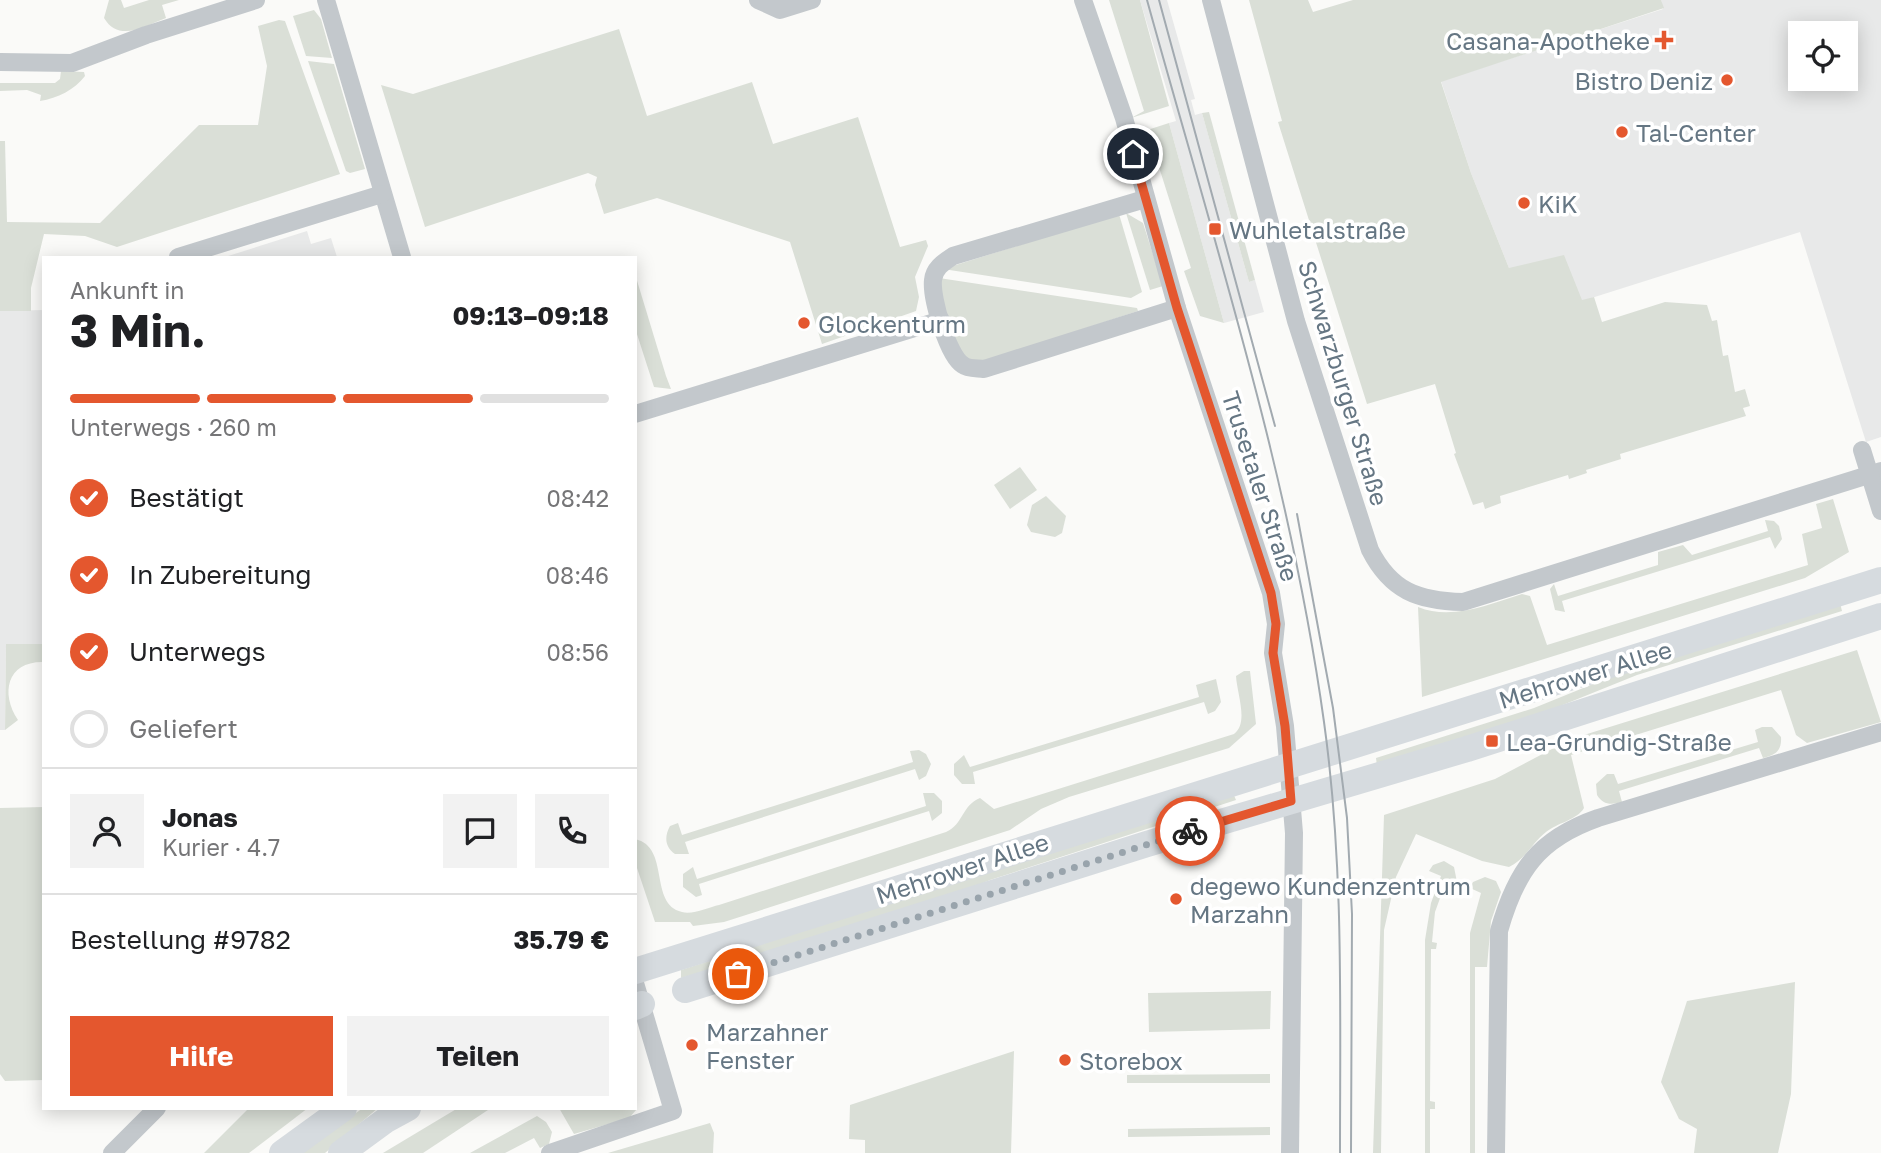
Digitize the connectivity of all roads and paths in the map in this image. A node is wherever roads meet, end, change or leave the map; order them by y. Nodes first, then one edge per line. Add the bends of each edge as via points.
1 (256, 0) edge
2 (326, 0) edge
3 (758, 0) edge
4 (812, 0) edge
5 (1083, 0) edge
6 (1211, 0) edge
7 (0, 62) edge
8 (382, 194) junction
9 (1145, 199) junction
10 (181, 256) edge
11 (402, 256) edge
12 (1177, 308) junction
13 (940, 320) junction
14 (637, 413) edge
15 (1862, 450) dead end
16 (1875, 473) edge
17 (1881, 511) edge
18 (1881, 580) edge
19 (1881, 616) edge
20 (1881, 732) edge
21 (1288, 766) junction
22 (1291, 801) junction
23 (637, 970) edge
24 (685, 990) dead end
25 (638, 998) edge
26 (155, 1110) edge
27 (341, 1110) edge
28 (404, 1110) edge
29 (112, 1153) edge
30 (282, 1153) edge
31 (341, 1153) edge
32 (550, 1153) edge
33 (1290, 1153) edge
34 (1496, 1153) edge

1 - 7 street via 72,63
2 - 8 street
3 - 4 street via 780,10
5 - 9 street, Trusetaler Straße
6 - 16 street, Schwarzburger Straße via 1296,321 1370,550 1395,583 1418,598 1463,602
8 - 10 street
8 - 11 street
9 - 12 street, Trusetaler Straße
9 - 13 street via 953,256 936,270 932,281
12 - 13 street via 984,369 964,367 954,357
12 - 21 street, Trusetaler Straße via 1271,593 1276,624 1273,653
13 - 14 street
15 - 16 street
16 - 17 street
18 - 21 main road, Mehrower Allee
19 - 22 main road, Mehrower Allee
20 - 34 street via 1570,828 1538,851 1509,900 1498,940
21 - 22 street
21 - 23 main road, Mehrower Allee
22 - 24 main road, Mehrower Allee
22 - 33 street
25 - 32 street via 673,1111
26 - 29 street
27 - 30 main road
28 - 31 main road

